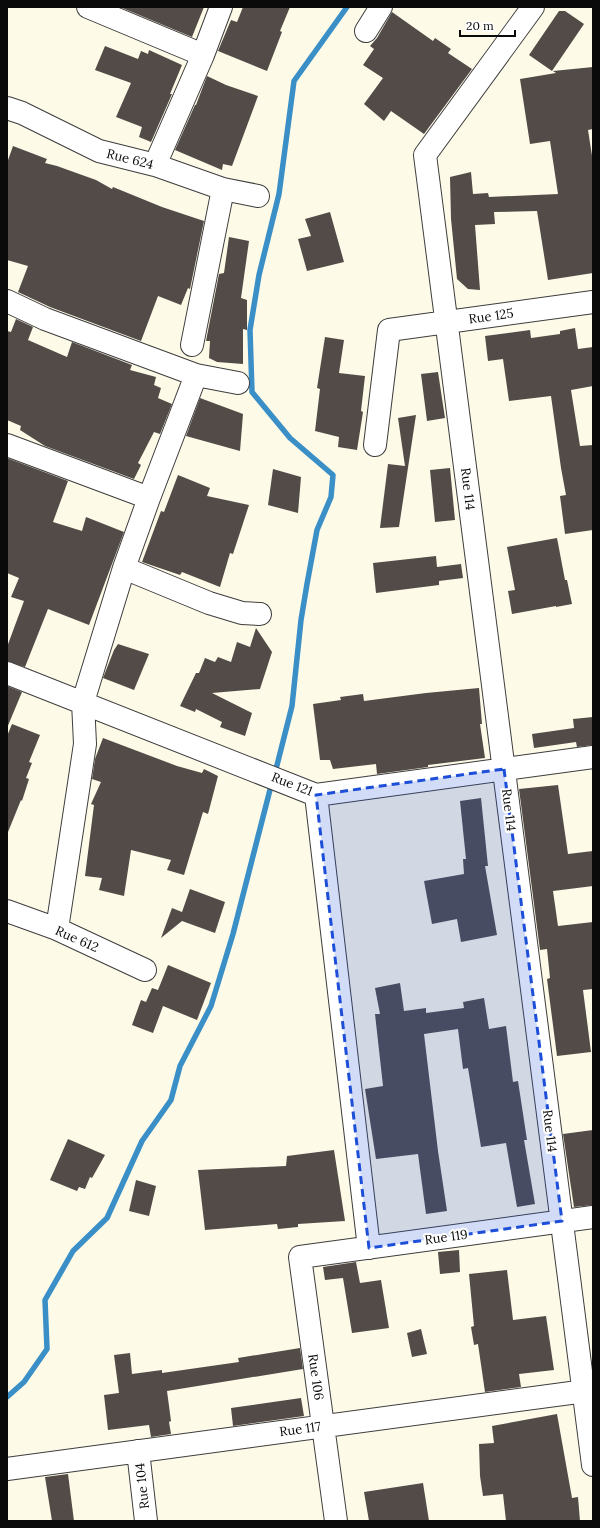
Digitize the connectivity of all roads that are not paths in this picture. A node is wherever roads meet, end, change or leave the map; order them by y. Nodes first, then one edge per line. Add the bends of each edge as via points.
1 (88, 7) edge
2 (221, 7) edge
3 (381, 7) edge
4 (533, 7) edge
5 (366, 31) dead end
6 (202, 55) junction
7 (7, 108) edge
8 (156, 165) junction
9 (223, 189) junction
10 (258, 196) dead end
11 (7, 301) edge
12 (593, 302) edge
13 (447, 322) junction
14 (192, 345) dead end
15 (196, 375) junction
16 (238, 383) dead end
17 (7, 445) edge
18 (375, 445) dead end
19 (149, 498) junction
20 (124, 568) junction
21 (260, 614) dead end
22 (7, 673) edge
23 (83, 702) junction
24 (593, 757) edge
25 (504, 769) junction
26 (316, 794) junction
27 (7, 911) edge
28 (57, 929) junction
29 (145, 970) dead end
30 (593, 1217) edge
31 (562, 1221) junction
32 (369, 1248) junction
33 (300, 1257) joint
34 (588, 1390) edge
35 (323, 1426) junction
36 (138, 1451) junction
37 (593, 1465) edge
38 (7, 1469) edge
39 (146, 1521) edge
40 (336, 1521) edge

1 - 6 street
2 - 6 street
3 - 5 street
4 - 13 street, Rue 114 via 425,155
6 - 8 street
7 - 8 street, Rue 624 via 99,151
8 - 9 street, Rue 624
9 - 10 street, Rue 624
9 - 14 street
11 - 15 street via 45,319
12 - 13 street, Rue 125
13 - 18 street, Rue 125 via 389,330
13 - 25 street, Rue 114
15 - 16 street
15 - 19 street
17 - 19 street
19 - 20 street
20 - 21 street via 210,603 242,613
20 - 23 street
22 - 23 street, Rue 121
23 - 26 street, Rue 121
23 - 28 street via 85,744
24 - 25 street, Rue 121
25 - 26 street, Rue 121
25 - 31 street, Rue 114
26 - 32 street
27 - 28 street, Rue 612
28 - 29 street, Rue 612
30 - 31 street, Rue 119
31 - 32 street, Rue 119
31 - 34 street, Rue 114
32 - 33 street, Rue 119
33 - 35 street, Rue 106
34 - 35 street, Rue 117
34 - 37 street, Rue 114
35 - 36 street, Rue 117
35 - 40 street, Rue 106
36 - 38 street, Rue 117
36 - 39 street, Rue 104

